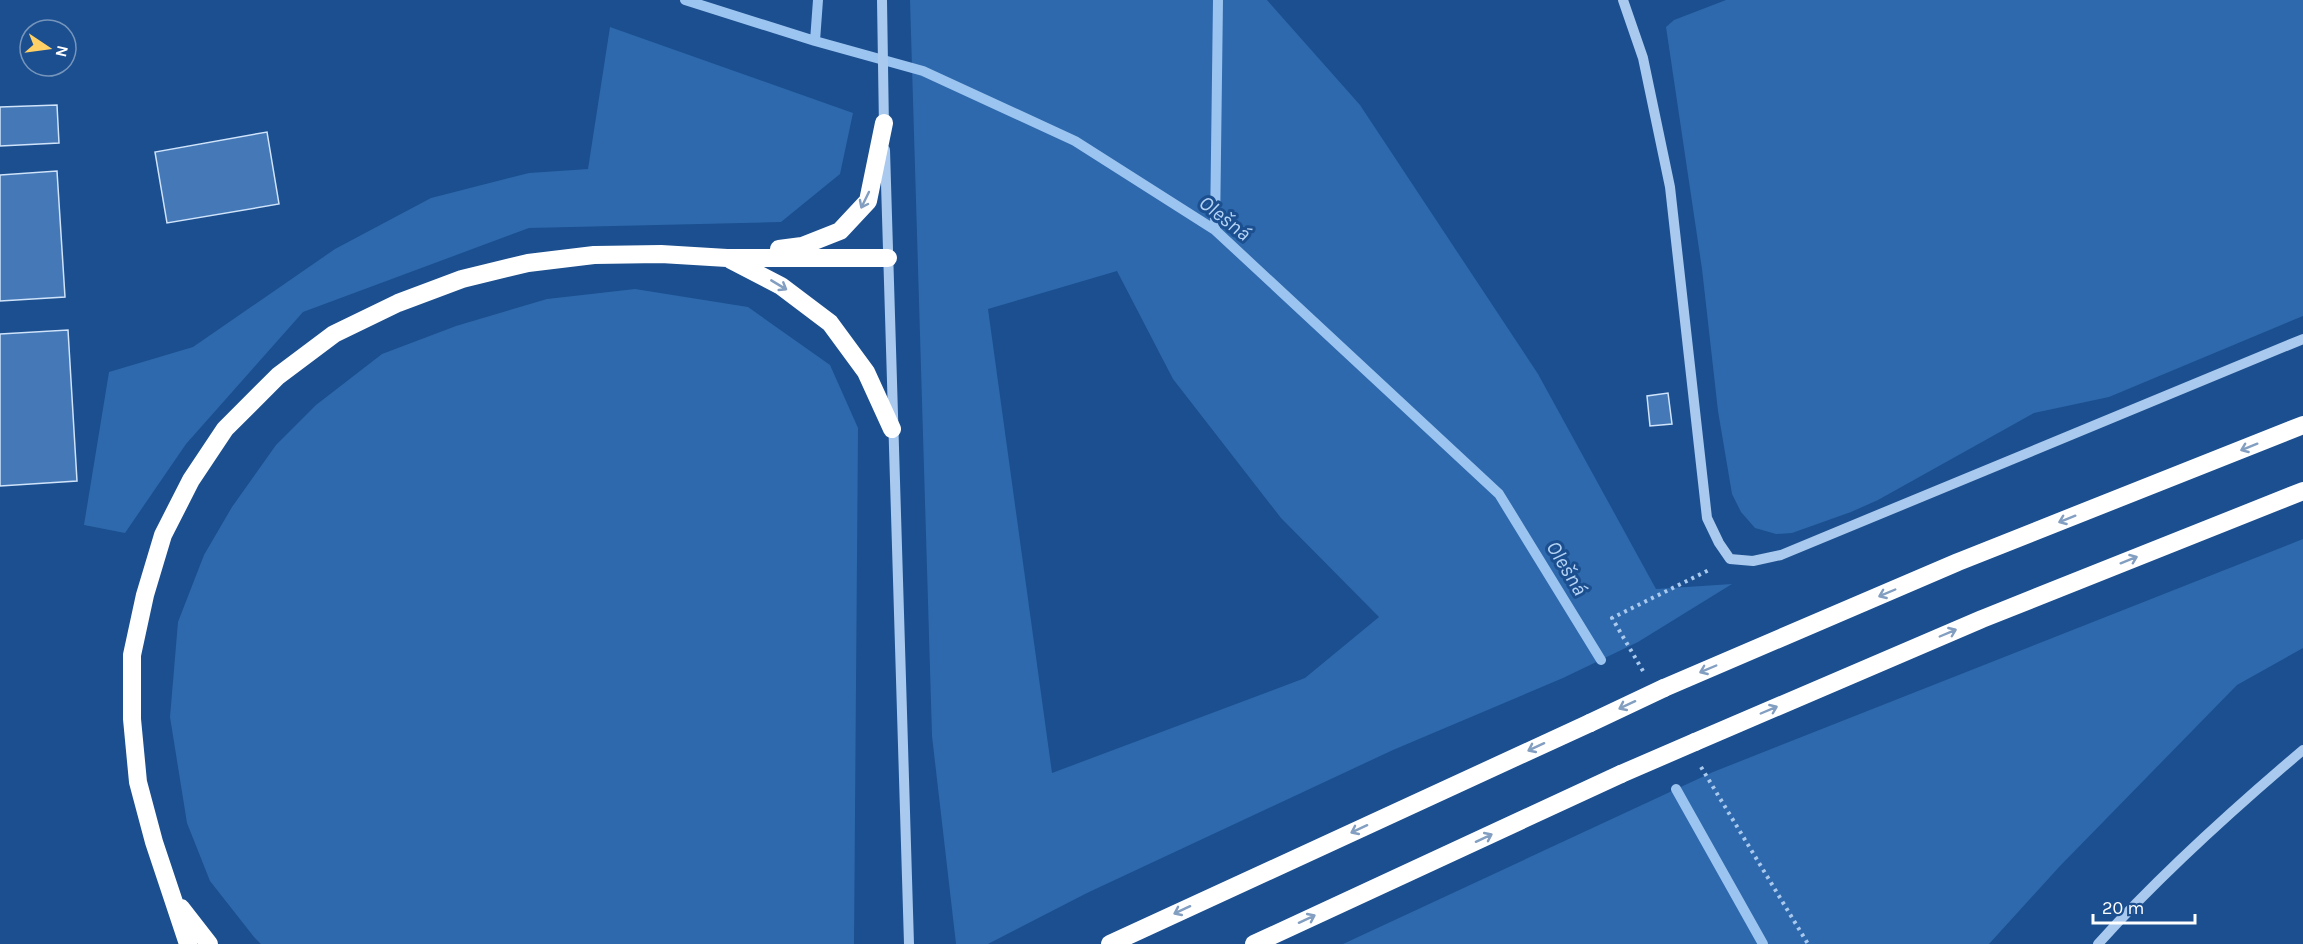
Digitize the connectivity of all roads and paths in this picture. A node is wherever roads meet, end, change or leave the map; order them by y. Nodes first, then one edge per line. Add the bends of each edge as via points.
1 (1623, 0) edge
2 (882, 4) edge
3 (884, 123) junction
4 (727, 258) junction
5 (888, 258) junction
6 (2303, 339) edge
7 (2303, 425) edge
8 (892, 429) junction
9 (2303, 491) edge
10 (2303, 750) edge
11 (175, 900) junction
12 (188, 944) edge
13 (209, 944) edge
14 (909, 944) edge
15 (1110, 944) edge
16 (1254, 944) edge
17 (2098, 944) edge

1 - 6 street via 1643,58 1670,187 1707,518 1730,559 1754,561 1781,555
2 - 3 street
3 -> 4 highway via 868,201 840,231 802,246
3 - 5 street
4 - 5 highway
4 -> 8 highway via 781,286 830,323 866,372
4 - 11 highway via 594,255 528,263 462,279 398,303 334,334 278,376 225,429 191,480 163,535 132,656 138,782
5 - 8 street
7 -> 15 highway, bridge via 1958,562 1665,688
8 - 14 street
16 -> 9 highway, bridge via 1695,742 1982,619
10 - 17 street via 2136,902
11 - 12 highway
11 - 13 highway

